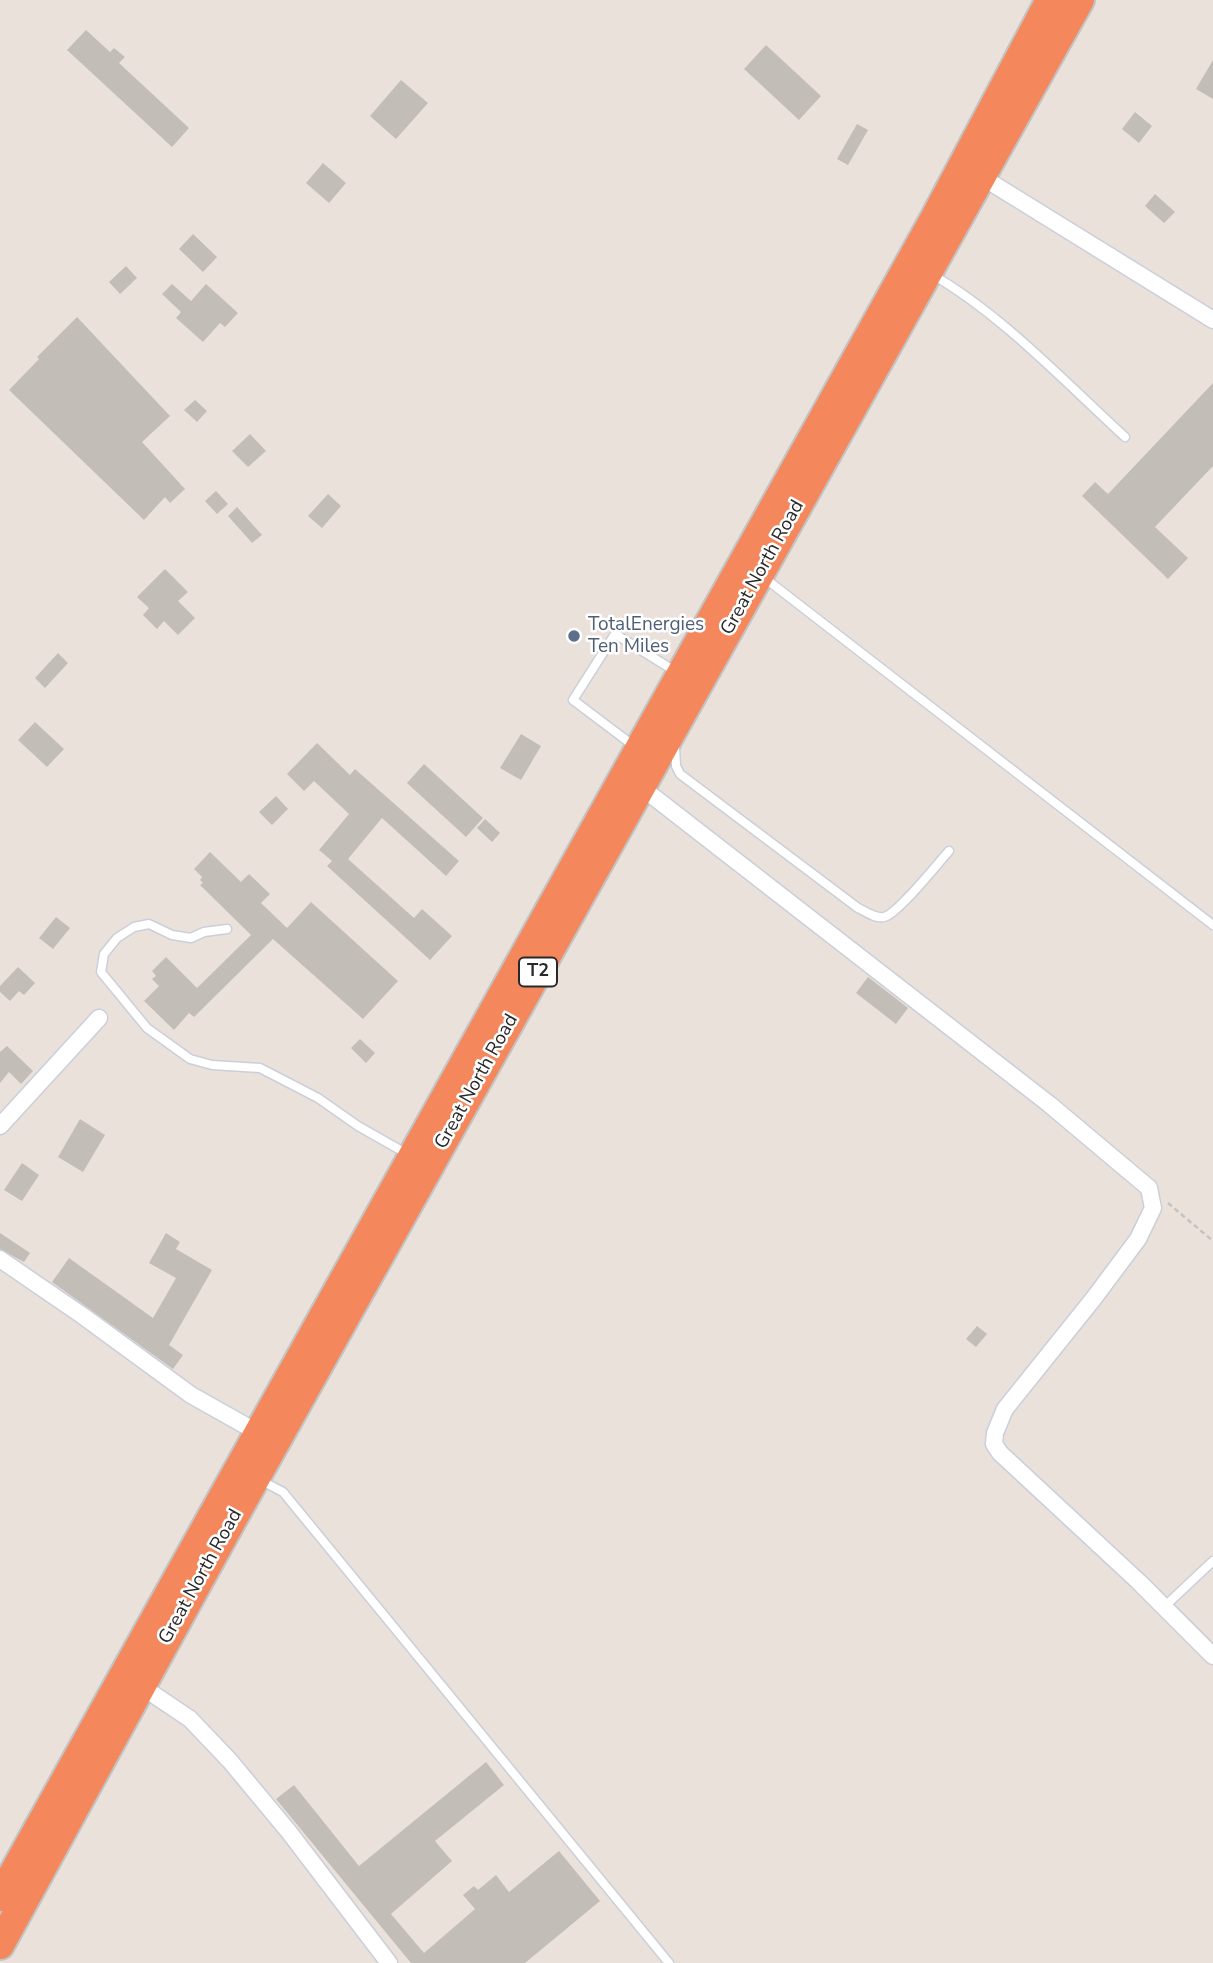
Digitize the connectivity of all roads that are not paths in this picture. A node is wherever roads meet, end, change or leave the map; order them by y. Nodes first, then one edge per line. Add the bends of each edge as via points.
1 (1050, 0) edge
2 (1080, 0) edge
3 (982, 177) junction
4 (928, 273) junction
5 (1213, 320) edge
6 (1125, 437) dead end
7 (760, 574) junction
8 (688, 681) junction
9 (676, 726) junction
10 (648, 754) junction
11 (641, 787) junction
12 (948, 851) dead end
13 (1213, 925) edge
14 (227, 929) dead end
15 (99, 1018) dead end
16 (0, 1126) edge
17 (412, 1157) junction
18 (0, 1259) edge
19 (267, 1438) junction
20 (247, 1473) junction
21 (1213, 1561) edge
22 (1164, 1607) junction
23 (1213, 1656) edge
24 (141, 1686) junction
25 (0, 1897) edge
26 (0, 1945) edge
27 (388, 1963) edge
28 (669, 1963) edge

1 - 8 highway, Great North Road / T2
2 - 3 highway, Great North Road / T2
3 - 4 highway, Great North Road / T2
3 - 5 street
4 - 6 lane via 994,317
4 - 7 highway, Great North Road / T2
7 - 8 highway, Great North Road / T2
7 - 13 lane
8 - 9 highway, Great North Road / T2
8 - 10 highway, Great North Road / T2
8 - 10 lane via 615,634 573,700
9 - 10 highway, Great North Road / T2
9 - 12 lane via 680,774 876,917 898,908
10 - 11 highway, Great North Road / T2
10 - 17 highway, Great North Road / T2
11 - 19 highway, Great North Road / T2
11 - 22 street via 1049,1104 1149,1188 1153,1209 1138,1239 1005,1409 994,1444
14 - 17 lane via 191,938 149,924 134,926 104,954 101,972 147,1028 190,1059 260,1068
15 - 16 street
17 - 19 highway, Great North Road / T2
18 - 19 street via 191,1395
19 - 20 highway, Great North Road / T2
20 - 24 highway, Great North Road / T2
20 - 25 highway, Great North Road / T2
20 - 28 lane via 283,1492
21 - 22 lane
22 - 23 street
24 - 26 highway, Great North Road / T2
24 - 27 street via 190,1718 230,1761

